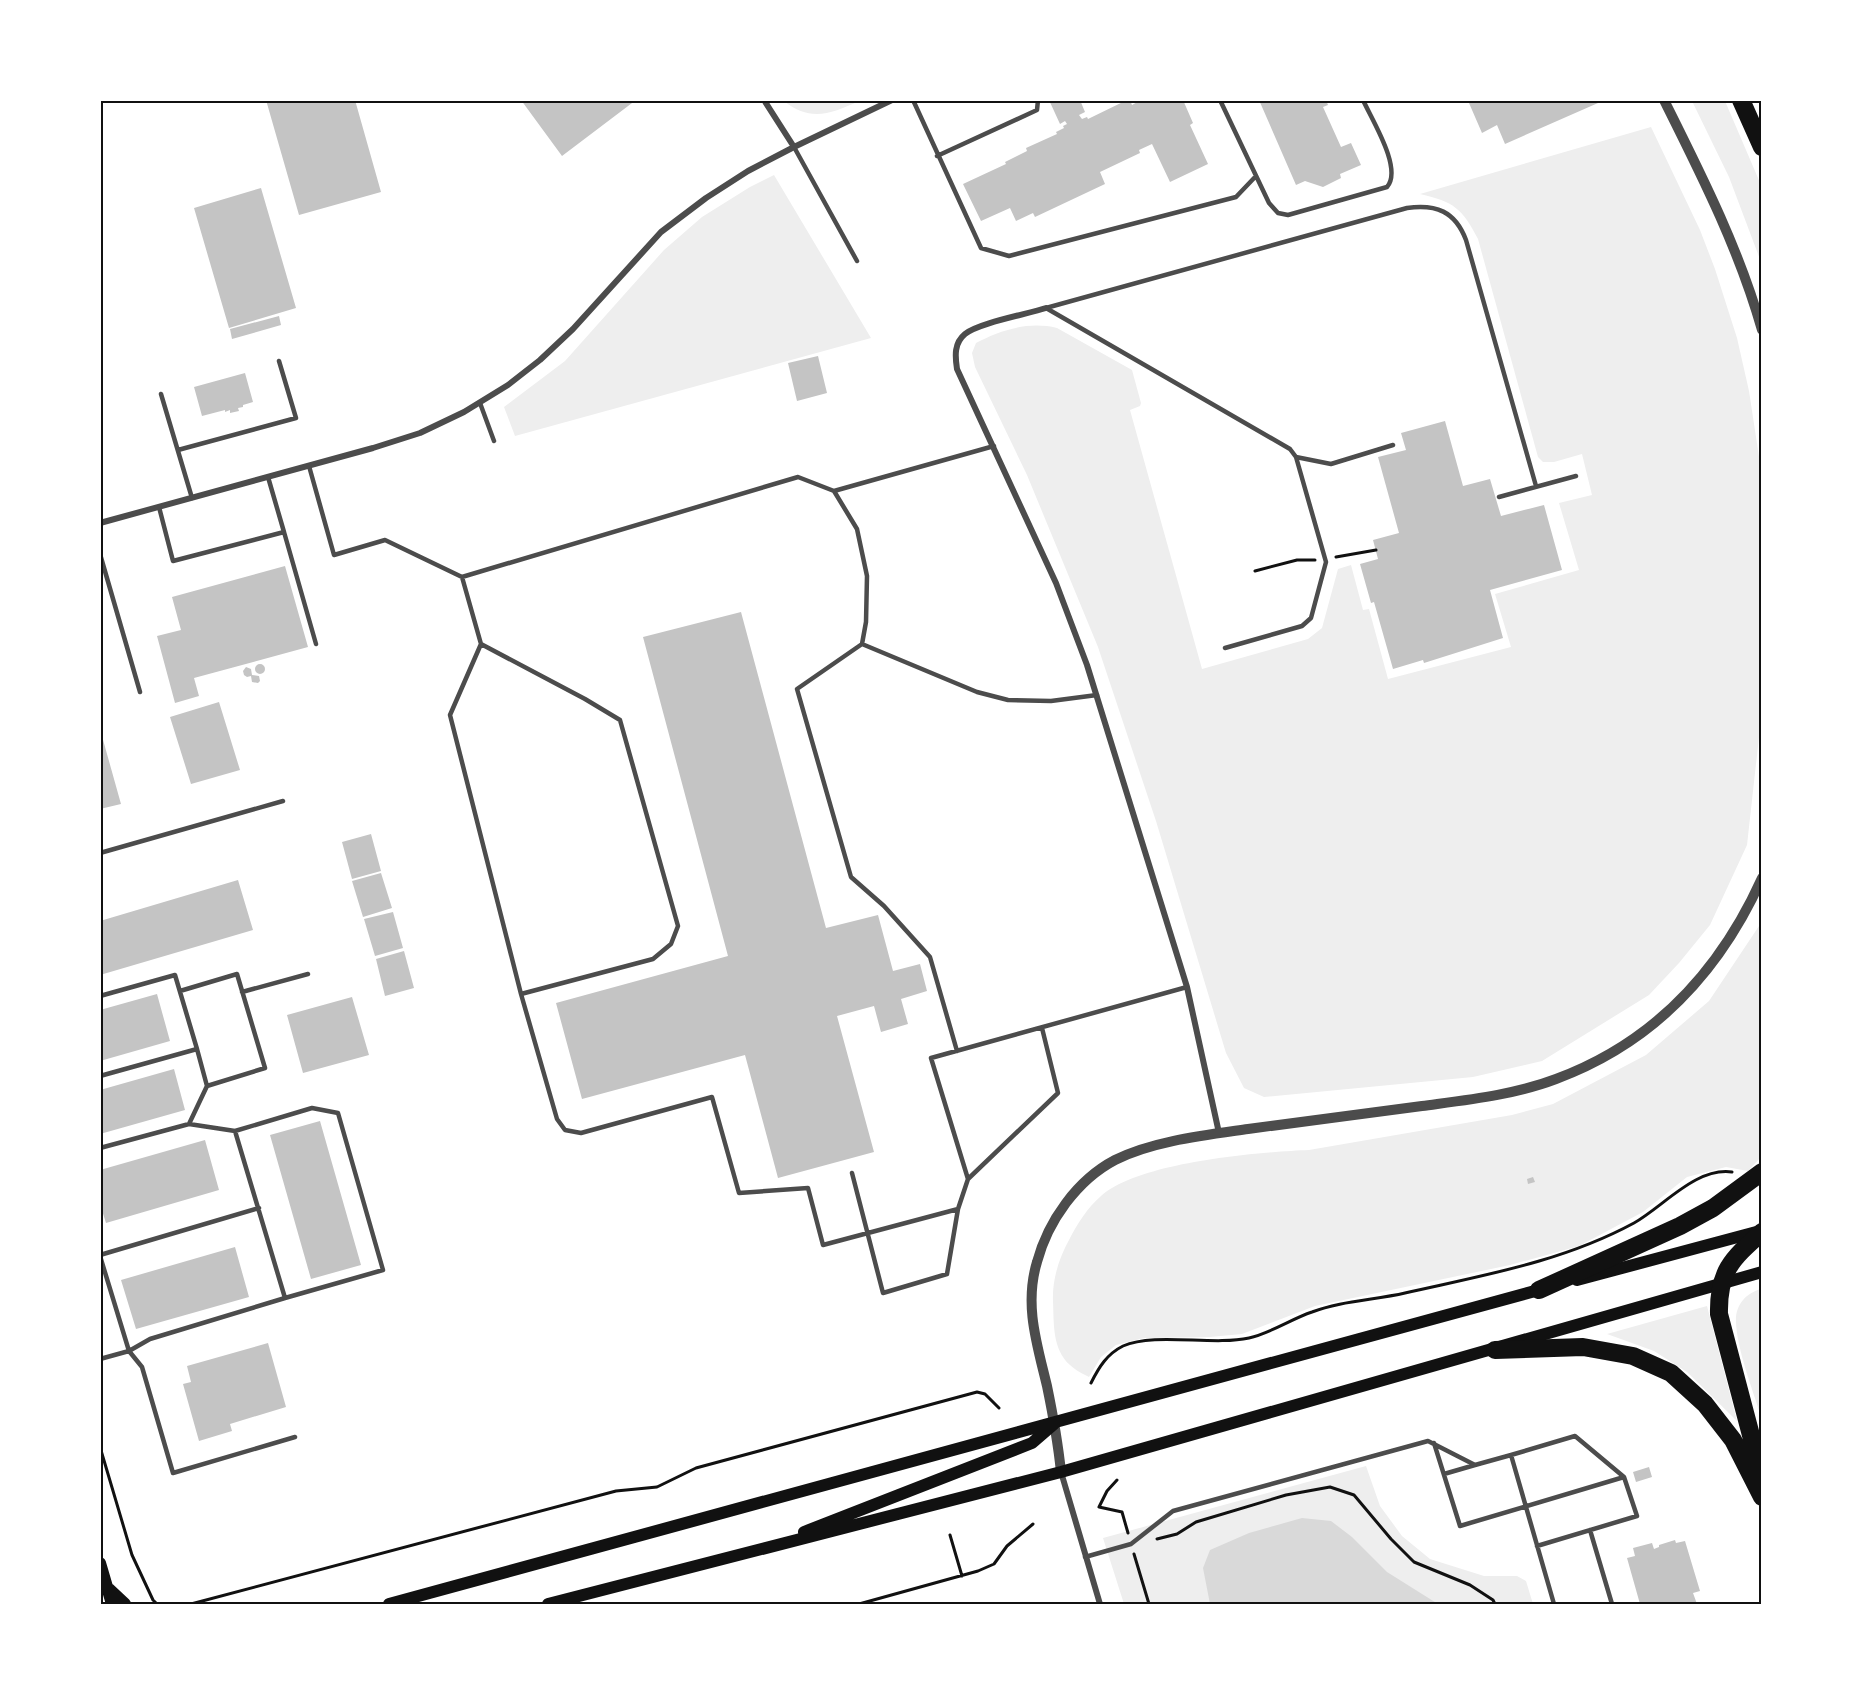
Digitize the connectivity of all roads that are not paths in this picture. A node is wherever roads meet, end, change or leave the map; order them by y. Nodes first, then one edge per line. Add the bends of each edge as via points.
1 (764, 100) edge
2 (892, 100) edge
3 (913, 100) edge
4 (1038, 100) edge
5 (1220, 100) edge
6 (1363, 100) edge
7 (1664, 100) edge
8 (1742, 101) edge
9 (1761, 137) edge
10 (794, 147) junction
11 (1761, 147) edge
12 (937, 156) junction
13 (1256, 176) junction
14 (857, 261) dead end
15 (1046, 309) junction
16 (1761, 330) edge
17 (279, 361) dead end
18 (161, 394) dead end
19 (480, 403) junction
20 (494, 441) dead end
21 (994, 446) junction
22 (1394, 446) dead end
23 (178, 450) junction
24 (1296, 457) junction
25 (309, 466) junction
26 (1576, 476) dead end
27 (268, 477) junction
28 (1536, 486) junction
29 (834, 491) junction
30 (1499, 497) dead end
31 (192, 498) junction
32 (159, 507) junction
33 (100, 523) edge
34 (284, 532) junction
35 (100, 555) edge
36 (462, 577) junction
37 (316, 644) dead end
38 (862, 644) junction
39 (482, 645) junction
40 (1225, 648) dead end
41 (140, 692) dead end
42 (1097, 695) junction
43 (283, 801) dead end
44 (100, 853) edge
45 (1761, 878) edge
46 (308, 974) dead end
47 (1187, 987) junction
48 (180, 991) junction
49 (242, 992) junction
50 (521, 994) junction
51 (100, 996) edge
52 (1042, 1028) junction
53 (196, 1049) junction
54 (957, 1051) junction
55 (100, 1076) edge
56 (207, 1086) junction
57 (189, 1124) junction
58 (235, 1131) junction
59 (1219, 1133) junction
60 (100, 1148) edge
61 (852, 1173) dead end
62 (1755, 1177) edge
63 (968, 1179) junction
64 (259, 1208) junction
65 (958, 1209) junction
66 (1761, 1231) edge
67 (868, 1232) junction
68 (100, 1256) edge
69 (1761, 1272) edge
70 (1721, 1284) junction
71 (1539, 1290) junction
72 (285, 1298) junction
73 (1495, 1350) junction
74 (129, 1351) junction
75 (100, 1359) edge
76 (1055, 1423) junction
77 (295, 1437) dead end
78 (1434, 1443) junction
79 (1511, 1455) junction
80 (1475, 1465) junction
81 (1062, 1472) junction
82 (1444, 1474) junction
83 (1624, 1477) junction
84 (1761, 1477) edge
85 (1761, 1497) edge
86 (1526, 1507) junction
87 (1590, 1530) junction
88 (1537, 1546) junction
89 (755, 1552) junction
90 (1086, 1557) junction
91 (100, 1563) edge
92 (108, 1588) junction
93 (100, 1603) edge
94 (112, 1605) edge
95 (126, 1605) edge
96 (389, 1605) edge
97 (548, 1605) edge
98 (1100, 1605) edge
99 (1554, 1605) edge
100 (1612, 1605) edge

1 - 10 street
2 - 10 street
3 - 12 lane
4 - 12 lane via 1037,110
5 - 13 lane
6 - 13 lane via 1391,160 1392,182 1387,187 1288,215 1278,213 1269,203
7 - 16 street via 1720,213
8 - 9 highway
8 - 11 highway
10 - 14 lane
10 - 19 street via 748,171 661,232 573,329 508,385
12 - 13 lane via 981,248 1009,256 1236,197
15 - 21 street via 965,333 956,349 957,369
15 - 24 lane via 1290,449
15 - 28 lane via 1407,208 1438,209 1461,227 1466,240
17 - 23 lane via 296,418
18 - 23 lane
19 - 20 lane
19 - 25 street via 420,433
21 - 29 lane
21 - 42 street via 1056,583
22 - 24 lane via 1331,464
23 - 31 lane
24 - 40 lane via 1326,562 1311,618 1302,626
25 - 27 street
25 - 36 lane via 334,555 385,540
26 - 28 lane
27 - 31 street
27 - 34 lane
28 - 30 lane
29 - 36 lane via 798,477
29 - 38 lane via 857,529 867,576
31 - 32 street
32 - 33 street
32 - 34 lane via 173,561
34 - 37 lane
35 - 41 lane
36 - 39 lane
38 - 42 lane via 976,692 1008,700 1051,701
38 - 54 lane via 797,689 850,877 884,906 930,957
39 - 50 lane via 450,715
39 - 50 lane via 620,720 678,926 671,944 653,959
42 - 47 street
43 - 44 lane
45 - 59 street via 1722,952 1698,981 1638,1036 1591,1064 1556,1080 1497,1094
46 - 49 lane
47 - 52 lane
47 - 59 street
48 - 49 lane via 237,974
48 - 51 lane via 175,975
48 - 53 lane
49 - 56 lane via 265,1068
50 - 67 lane via 556,1119 565,1130 581,1133 712,1097 739,1193 808,1188 823,1245
52 - 54 lane
52 - 63 lane via 1058,1092
53 - 55 lane
53 - 56 lane
54 - 63 lane via 931,1058
56 - 57 lane
57 - 58 lane
57 - 60 lane
58 - 64 lane
58 - 72 lane via 312,1108 338,1113 383,1270
59 - 76 street via 1115,1160 1088,1179 1062,1209 1047,1235 1036,1263 1031,1315
61 - 67 lane
62 - 71 highway via 1680,1226
63 - 65 lane
64 - 68 lane
64 - 72 lane
65 - 67 lane
65 - 67 lane via 947,1274 883,1293
66 - 70 highway via 1726,1269
66 - 71 main road
68 - 74 lane
69 - 70 main road
70 - 73 main road
70 - 84 highway via 1719,1314
71 - 76 main road
72 - 74 lane via 150,1339
73 - 81 main road
73 - 85 highway via 1583,1347 1633,1356 1671,1373 1705,1404 1733,1440
74 - 75 lane
74 - 77 lane via 142,1367 173,1473
76 - 81 street
76 - 89 main road via 1032,1443
76 - 96 main road
78 - 80 lane
78 - 82 lane
78 - 90 lane via 1428,1441 1173,1511 1131,1544
79 - 80 lane
79 - 83 lane via 1575,1436
79 - 86 lane
80 - 82 lane
81 - 89 main road
81 - 90 street
82 - 86 lane via 1460,1526
83 - 86 lane
83 - 87 lane via 1636,1516
86 - 88 lane
87 - 88 lane
87 - 100 lane
88 - 99 lane
89 - 97 main road
90 - 98 street
91 - 92 main road
92 - 93 main road
92 - 94 main road
92 - 95 main road

